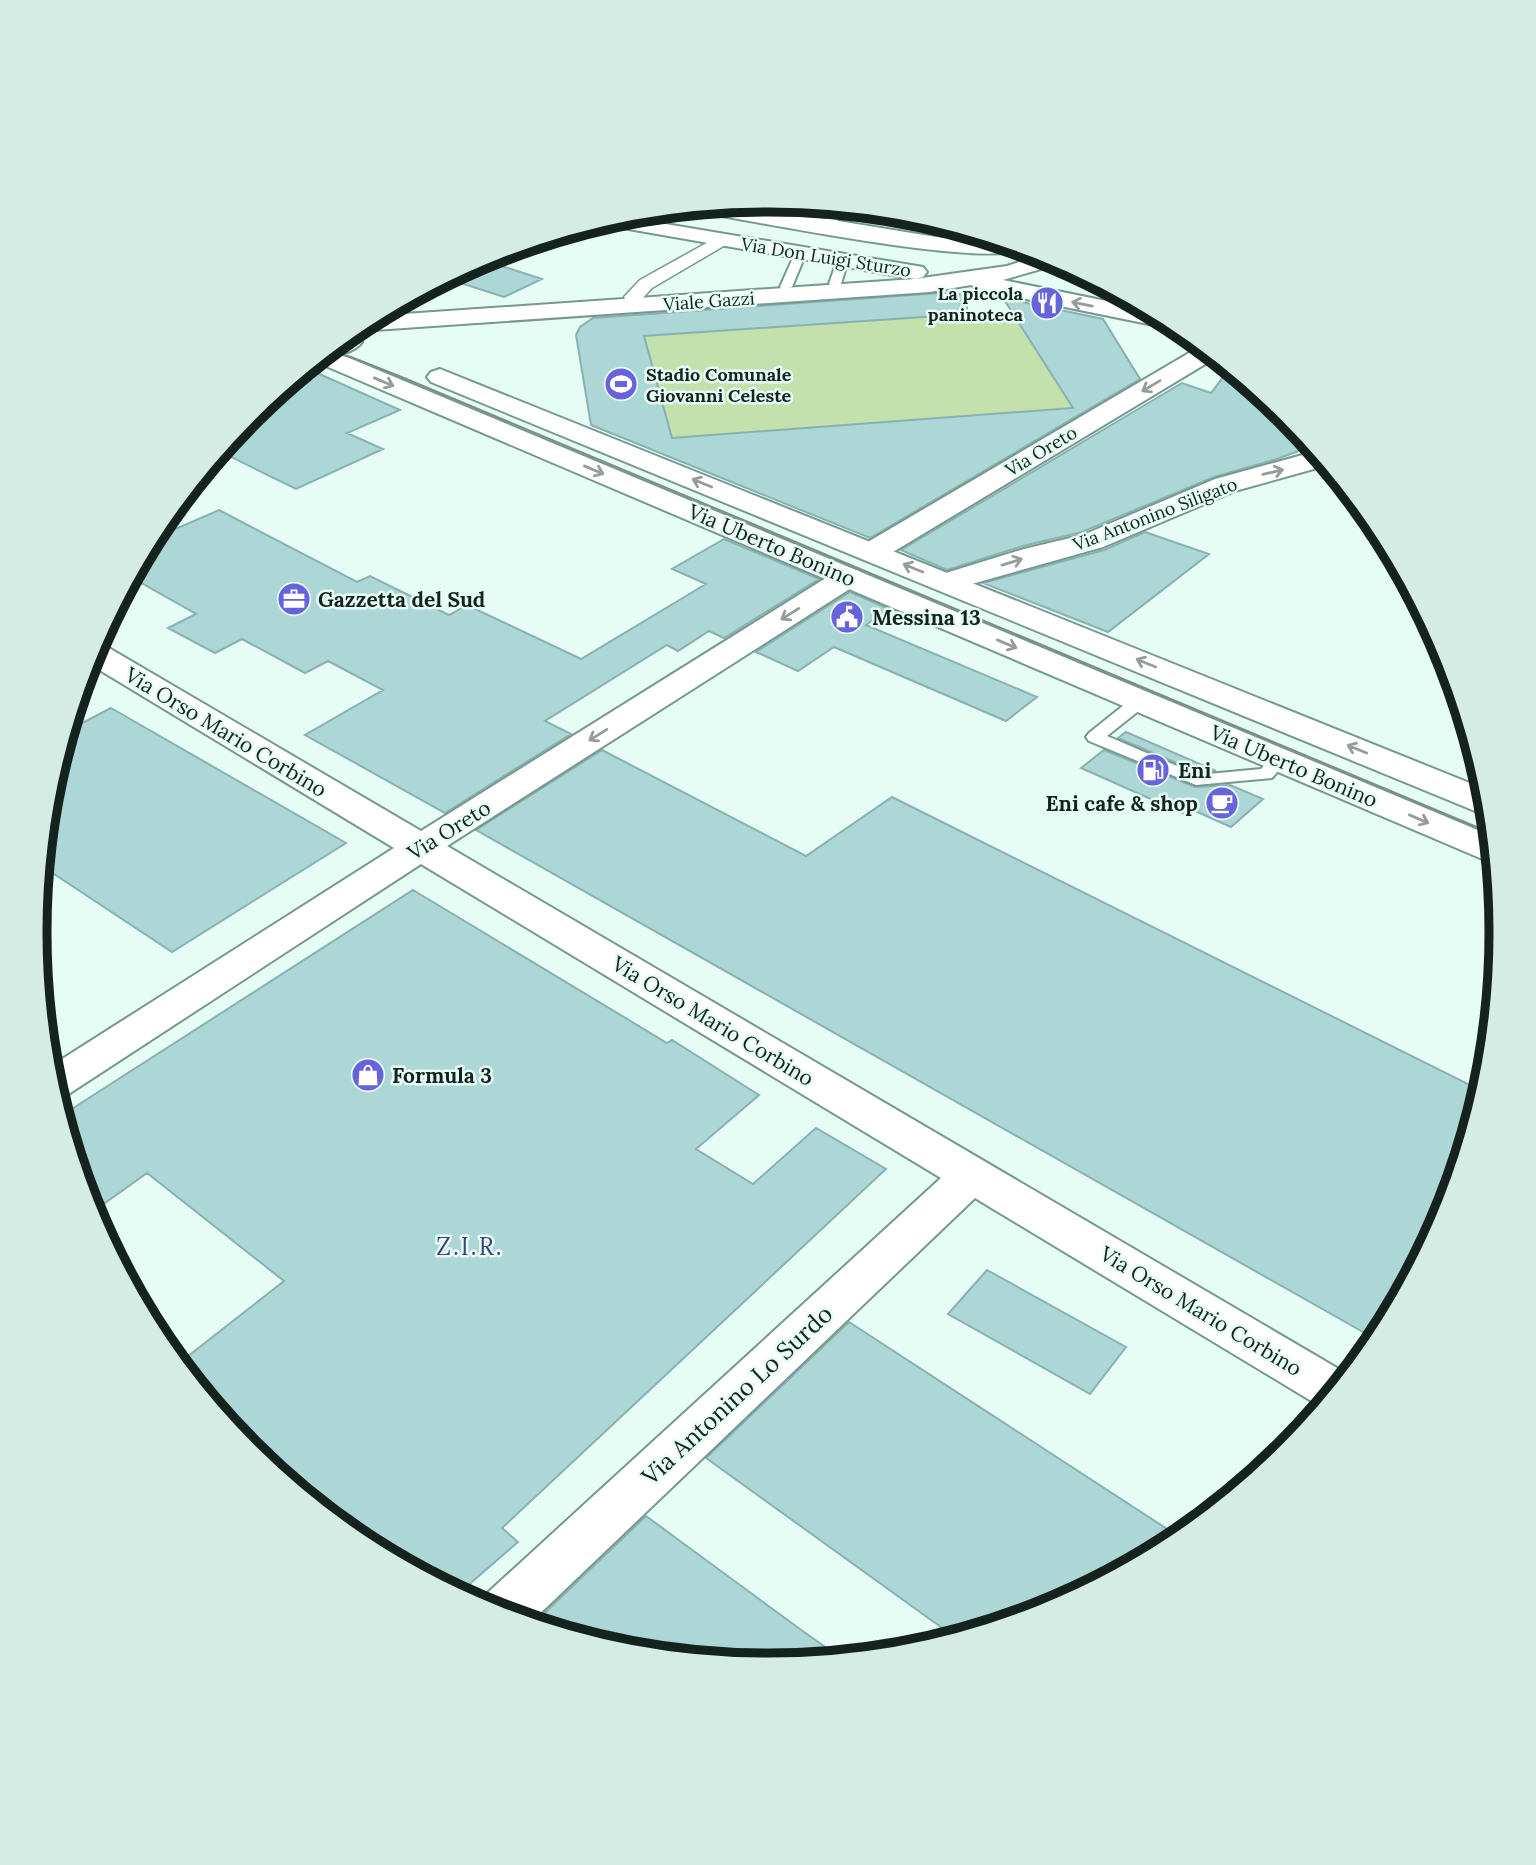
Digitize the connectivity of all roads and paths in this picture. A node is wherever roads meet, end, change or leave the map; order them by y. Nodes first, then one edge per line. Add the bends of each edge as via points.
1 (811, 213) edge
2 (838, 217) edge
3 (633, 225) edge
4 (721, 240) junction
5 (936, 244) junction
6 (991, 247) edge
7 (800, 253) junction
8 (1018, 257) edge
9 (842, 260) junction
10 (1036, 264) edge
11 (967, 274) junction
12 (933, 275) junction
13 (835, 284) junction
14 (786, 287) junction
15 (633, 297) junction
16 (1137, 314) edge
17 (394, 317) edge
18 (394, 317) edge
19 (354, 343) edge
20 (1200, 356) edge
21 (331, 359) edge
22 (1313, 461) edge
23 (872, 552) junction
24 (848, 578) junction
25 (947, 582) junction
26 (102, 657) edge
27 (1140, 701) junction
28 (1279, 760) junction
29 (1476, 798) edge
30 (1484, 846) edge
31 (421, 848) junction
32 (62, 1079) edge
33 (972, 1175) junction
34 (1327, 1386) edge
35 (511, 1605) edge

1 - 2 main road
2 - 5 main road
3 - 4 main road, Via Don Luigi Sturzo
4 - 7 main road, Via Don Luigi Sturzo
4 - 15 street via 646,284
5 - 6 main road
5 - 11 main road via 953,255
7 - 9 main road, Via Don Luigi Sturzo
7 - 14 lane
8 - 11 main road, Viale Gazzi
9 - 12 main road, Via Don Luigi Sturzo
9 - 13 lane
10 - 11 main road, Viale Gazzi via 1011,272
11 - 12 main road, Via Don Luigi Sturzo
16 -> 11 main road, Via Don Luigi Sturzo
11 - 18 main road, Viale Gazzi
12 - 13 main road, Viale Gazzi
13 - 14 main road, Viale Gazzi
14 - 15 main road, Viale Gazzi
15 - 17 main road, Viale Gazzi
23 -> 19 main road, Via Uberto Bonino
20 -> 23 main road, Via Oreto
21 -> 24 main road, Via Uberto Bonino
25 -> 22 main road, Via Antonino Siligato via 1093,541 1225,485
25 -> 23 main road, Via Uberto Bonino
24 -> 27 main road, Via Uberto Bonino
24 -> 31 main road, Via Oreto
29 -> 25 main road, Via Uberto Bonino
26 - 31 main road, Via Orso Mario Corbino
27 - 28 main road, Via Uberto Bonino
27 - 28 lane via 1095,737 1196,780 1266,774
28 -> 30 main road, Via Uberto Bonino
31 - 32 main road, Via Oreto
31 - 33 main road, Via Orso Mario Corbino
33 - 34 main road, Via Orso Mario Corbino
33 - 35 main road, Via Antonino Lo Surdo

